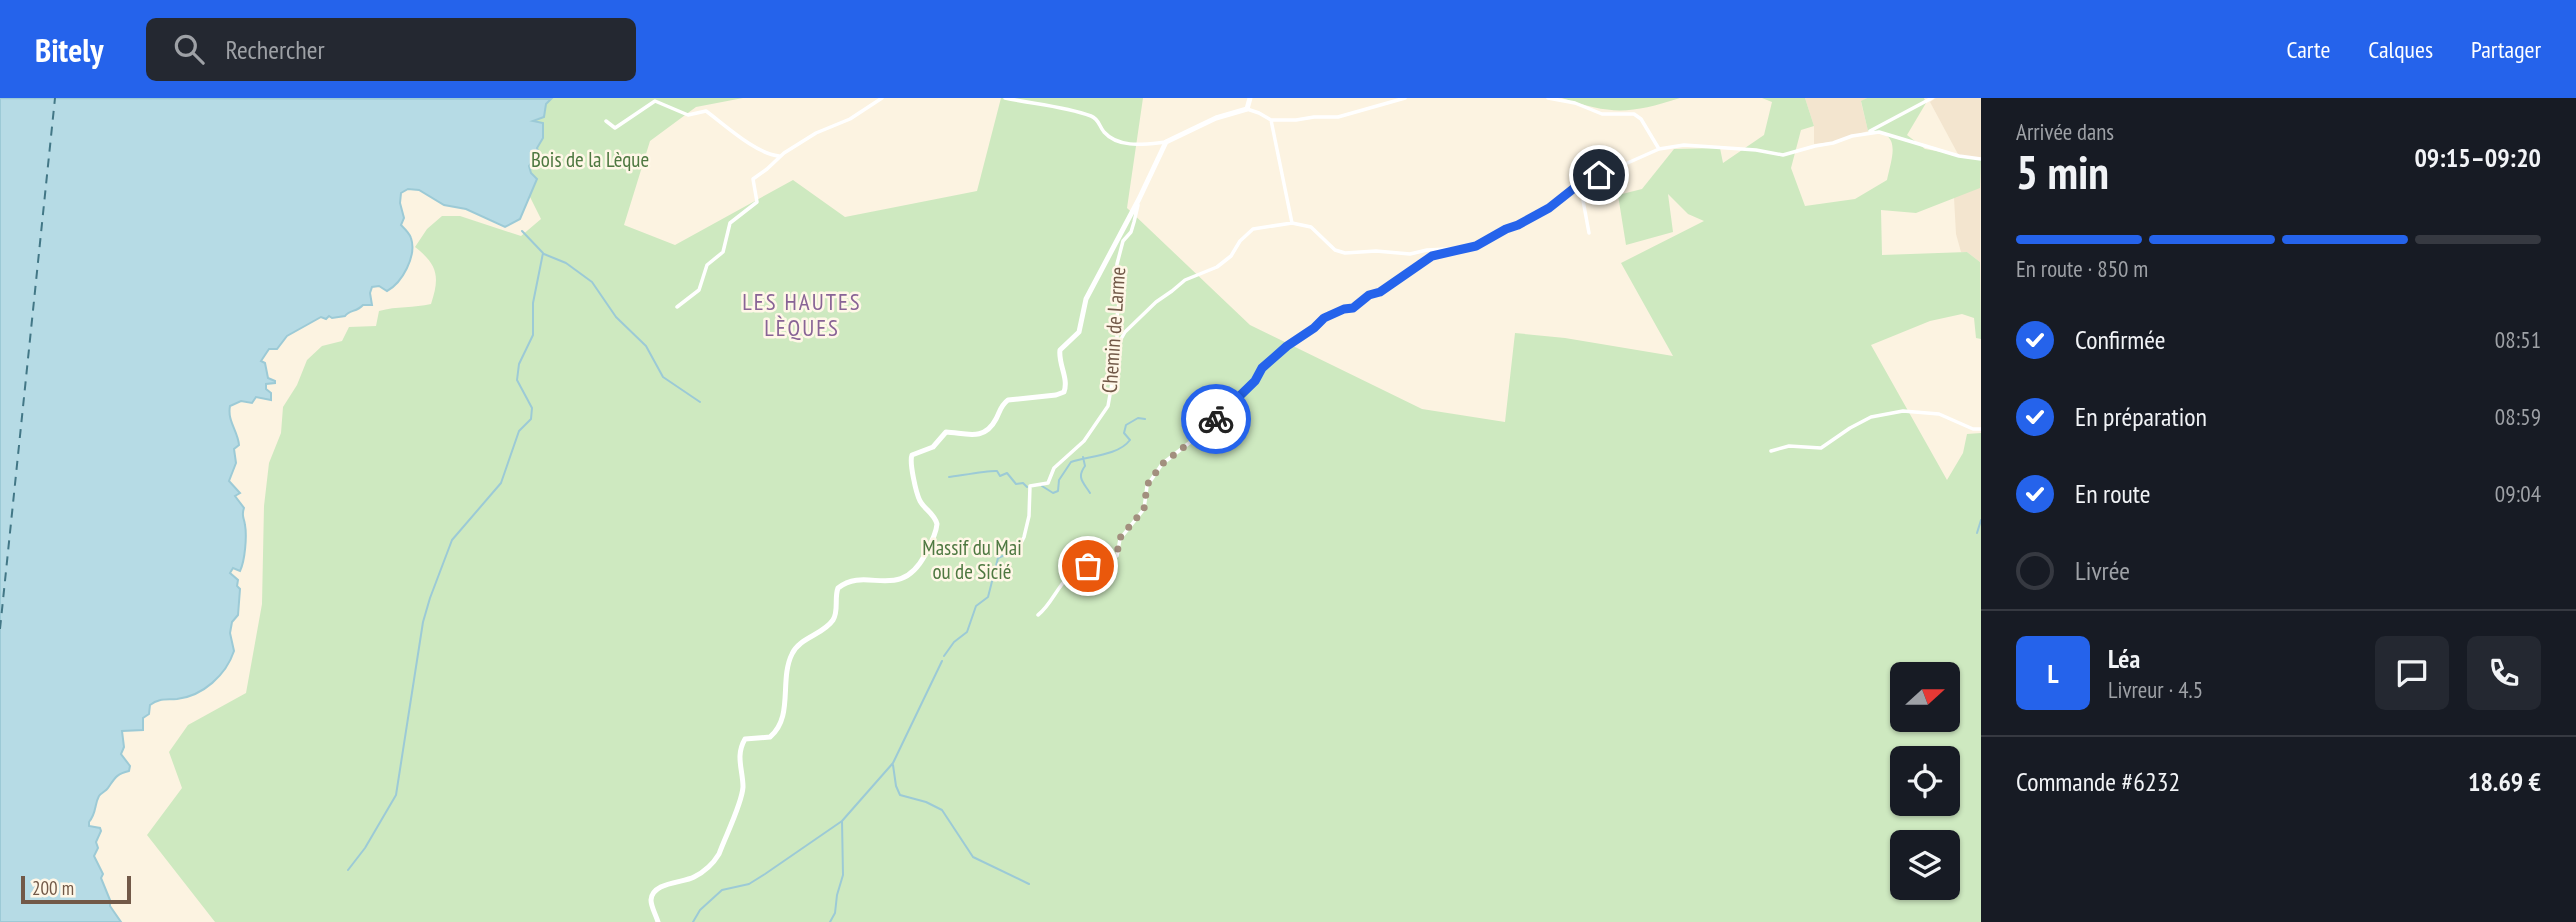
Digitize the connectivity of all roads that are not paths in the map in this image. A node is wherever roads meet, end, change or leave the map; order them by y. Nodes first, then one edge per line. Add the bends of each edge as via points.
1 (882, 98) edge
2 (1005, 98) edge
3 (1250, 98) edge
4 (1405, 98) edge
5 (1548, 98) edge
6 (1932, 98) edge
7 (1247, 109) junction
8 (1272, 120) junction
9 (606, 121) dead end
10 (1868, 132) junction
11 (1166, 142) junction
12 (1659, 149) junction
13 (779, 156) junction
14 (1981, 159) edge
15 (1580, 184) junction
16 (1139, 199) junction
17 (1292, 223) junction
18 (1588, 233) dead end
19 (1457, 249) junction
20 (677, 307) dead end
21 (1117, 346) junction
22 (1981, 429) edge
23 (1771, 451) dead end
24 (1017, 551) dead end
25 (1038, 615) dead end
26 (658, 922) edge

1 - 13 street
2 - 11 street via 1096,118 1110,138 1119,142
3 - 7 street
4 - 8 street via 1338,117
5 - 12 street via 1601,114 1634,114
6 - 10 street
7 - 8 street
7 - 11 street
8 - 17 street
9 - 13 street via 615,128 655,101 688,115 706,111 749,143
10 - 12 street via 1783,155 1684,145
10 - 14 street
11 - 16 street
12 - 15 street
13 - 20 street via 752,179 757,202 730,223 723,252 707,265 699,290
15 - 18 street
15 - 19 street via 1518,225 1476,246
16 - 21 street, Chemin de Larme via 1117,264
16 - 26 street via 1086,299 1079,332 1060,350 1064,392 1008,400 985,432 970,436 946,432 933,447 912,455 919,498 937,524 924,556 901,579 849,582 838,588 834,619 791,655 779,727 770,737 745,739 740,747 743,787 719,854 693,878 659,888 652,895
17 - 19 street via 1315,230 1339,253
17 - 21 street via 1253,229 1217,267 1194,275 1149,308
19 - 25 street via 1432,256 1353,308 1333,313 1287,346 1202,433 1162,464 1147,485 1144,509 1119,539 1117,556 1076,570
21 - 24 street, Chemin de Larme via 1107,369 1112,383 1108,406 1084,441 1059,461 1048,483 1030,486 1029,516
22 - 23 street via 1939,414 1903,411 1871,417 1821,448 1789,446

